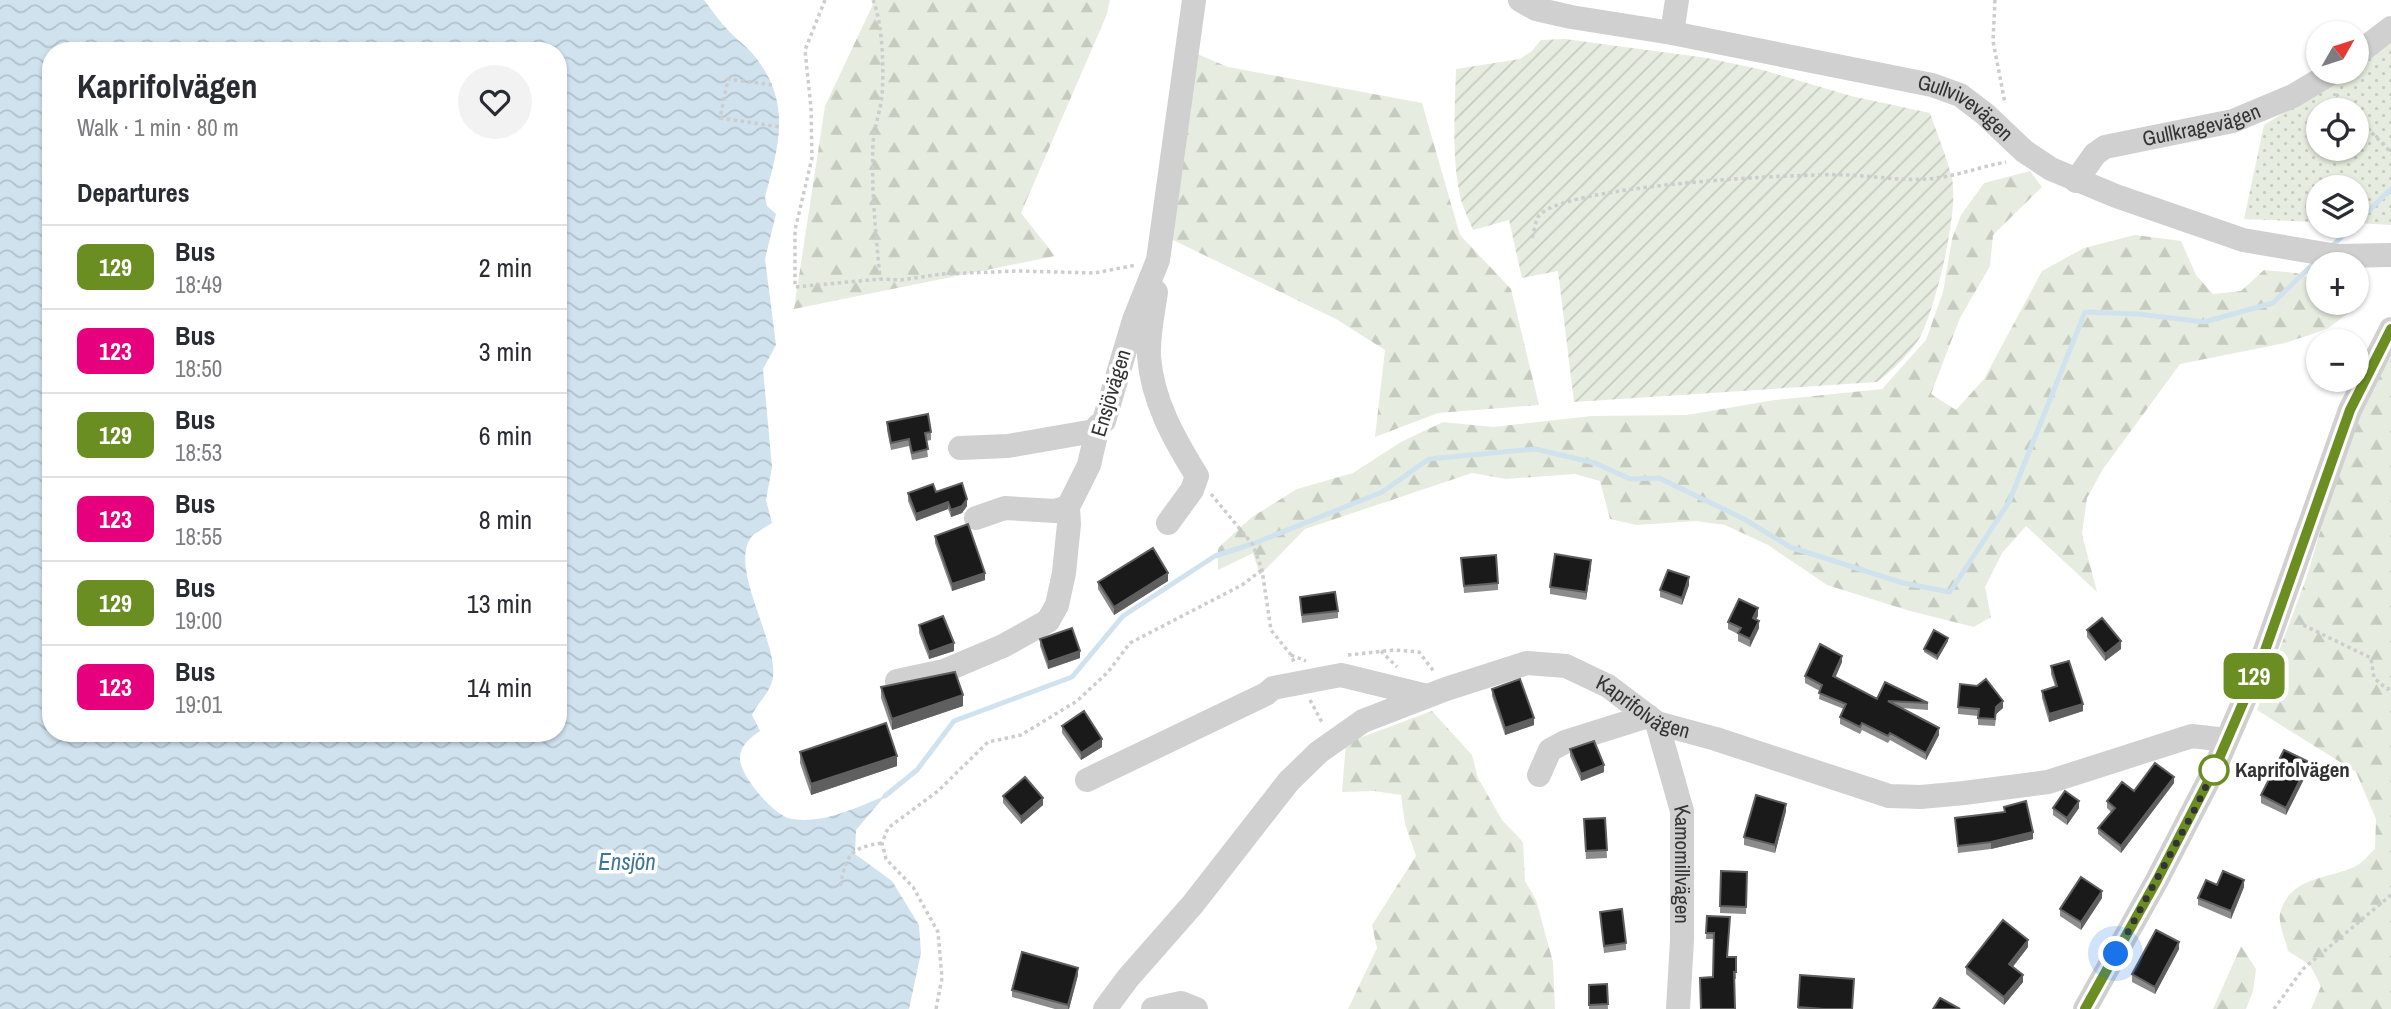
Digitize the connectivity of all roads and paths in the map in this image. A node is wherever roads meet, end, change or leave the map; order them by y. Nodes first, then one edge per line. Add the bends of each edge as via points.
1 (825, 0) edge
2 (873, 0) edge
3 (1194, 0) edge
4 (1520, 0) edge
5 (1677, 0) edge
6 (1995, 0) edge
7 (2391, 27) edge
8 (1672, 33) junction
9 (2370, 44) edge
10 (2312, 84) edge
11 (772, 85) dead end
12 (2008, 114) dead end
13 (781, 127) dead end
14 (2369, 130) edge
15 (2024, 151) junction
16 (2391, 152) edge
17 (2076, 181) junction
18 (1532, 238) dead end
19 (2391, 255) edge
20 (1158, 260) junction
21 (880, 279) junction
22 (2391, 329) edge
23 (1098, 426) junction
24 (960, 449) dead end
25 (1196, 476) junction
26 (1068, 507) junction
27 (976, 518) dead end
28 (1168, 523) dead end
29 (1262, 570) junction
30 (2278, 613) junction
31 (897, 681) edge
32 (1302, 682) junction
33 (2391, 688) edge
34 (1427, 696) junction
35 (1653, 719) junction
36 (2226, 740) junction
37 (1332, 741) junction
38 (1539, 775) dead end
39 (1087, 780) dead end
40 (882, 843) junction
41 (840, 886) dead end
42 (2391, 895) edge
43 (936, 1009) edge
44 (1105, 1009) edge
45 (1153, 1009) edge
46 (1196, 1009) edge
47 (1678, 1009) edge
48 (2085, 1009) edge
49 (2274, 1009) edge

1 - 21 path via 805,50 812,158 795,230 795,287
2 - 21 path via 879,14 882,70 873,142
3 - 20 street, Ensjövägen
4 - 8 street, Gullvivevägen via 1571,17
5 - 8 street
6 - 12 path via 1993,41
7 - 9 street
8 - 15 street, Gullvivevägen via 1932,85 1960,95
10 - 17 street, Gullkragevägen via 2233,121 2105,147
11 - 13 path via 728,79 720,118
14 - 16 path
15 - 17 street, Gullvivevägen
15 - 18 path via 2012,161 1929,179 1807,176 1602,193 1552,206 1538,216
17 - 19 street, Gullvivevägen via 2243,240 2337,256
20 - 21 path via 1095,273 1018,271
20 - 23 street, Ensjövägen via 1104,421
20 - 25 street via 1149,354 1152,377 1167,422
22 - 30 street via 2350,410
23 - 24 street via 1094,431 1008,446
23 - 26 street, Ensjövägen via 1089,465
25 - 28 street via 1192,490
25 - 29 path via 1253,545
26 - 27 street via 1055,511 1005,508
26 - 31 street, Ensjövägen via 1064,573 1048,621 944,671
29 - 32 path via 1271,630 1291,655
29 - 40 path via 1130,643 1077,701 1021,735 988,742 938,791 888,828
30 - 33 path via 2371,658 2374,678 2387,690
30 - 36 street
32 - 34 street via 1341,675
32 - 37 path
32 - 39 street via 1273,688
34 - 35 street, Kaprifolvägen via 1527,663 1566,666 1608,686
34 - 37 street, Kaprifolvägen via 1363,721
35 - 36 street, Kaprifolvägen via 1889,796 1953,794 2048,782 2192,736
35 - 38 street via 1565,742 1550,750
35 - 47 street, Kamomillvägen via 1682,811
36 - 48 street via 2196,807
37 - 44 street, Kaprifolvägen via 1289,781
40 - 41 path via 861,846 845,861
40 - 43 path via 886,859 913,887 937,932 942,978
42 - 49 path via 2303,970
45 - 46 street via 1181,1003

